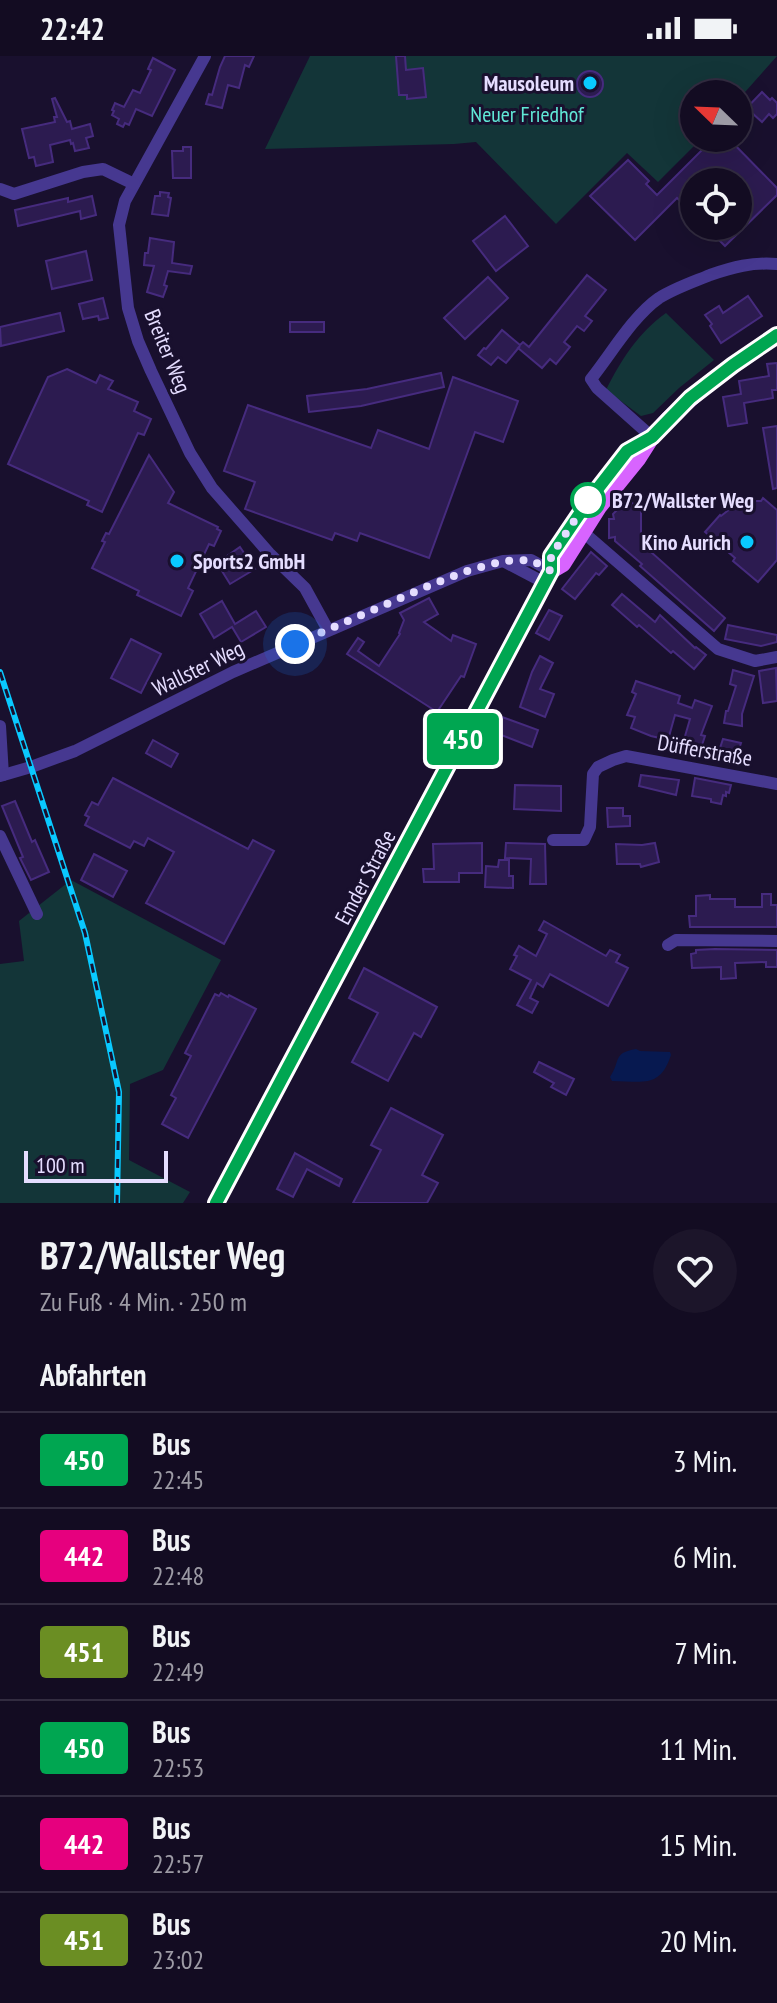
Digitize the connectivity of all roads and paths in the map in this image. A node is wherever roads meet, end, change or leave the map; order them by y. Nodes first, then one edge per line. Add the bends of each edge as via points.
1 (205, 56) edge
2 (134, 184) junction
3 (0, 189) edge
4 (777, 264) edge
5 (777, 335) edge
6 (652, 437) junction
7 (583, 532) junction
8 (548, 577) junction
9 (328, 630) junction
10 (777, 657) edge
11 (0, 726) edge
12 (1, 776) edge
13 (777, 784) edge
14 (0, 836) edge
15 (553, 840) dead end
16 (37, 914) dead end
17 (777, 941) edge
18 (668, 945) dead end
19 (216, 1203) edge

1 - 2 street, Breiter Weg
2 - 3 street via 103,169 14,194
2 - 9 street, Breiter Weg via 119,225 121,252 128,308 149,368 212,488 305,588
4 - 6 street via 743,264 672,290 635,322 591,379
5 - 6 main road, Emder Straße via 690,398
6 - 7 main road, Emder Straße
6 - 8 main road, Emder Straße via 627,451 589,500 551,556
7 - 8 main road, Emder Straße
7 - 10 street via 718,649 755,661
8 - 9 street, Wallster Weg via 503,561 433,584
8 - 19 main road, Emder Straße
9 - 12 street, Wallster Weg via 75,751
11 - 12 street
13 - 15 street, Düfferstraße via 626,756 593,774 590,827 584,840
14 - 16 street
17 - 18 street via 676,940

